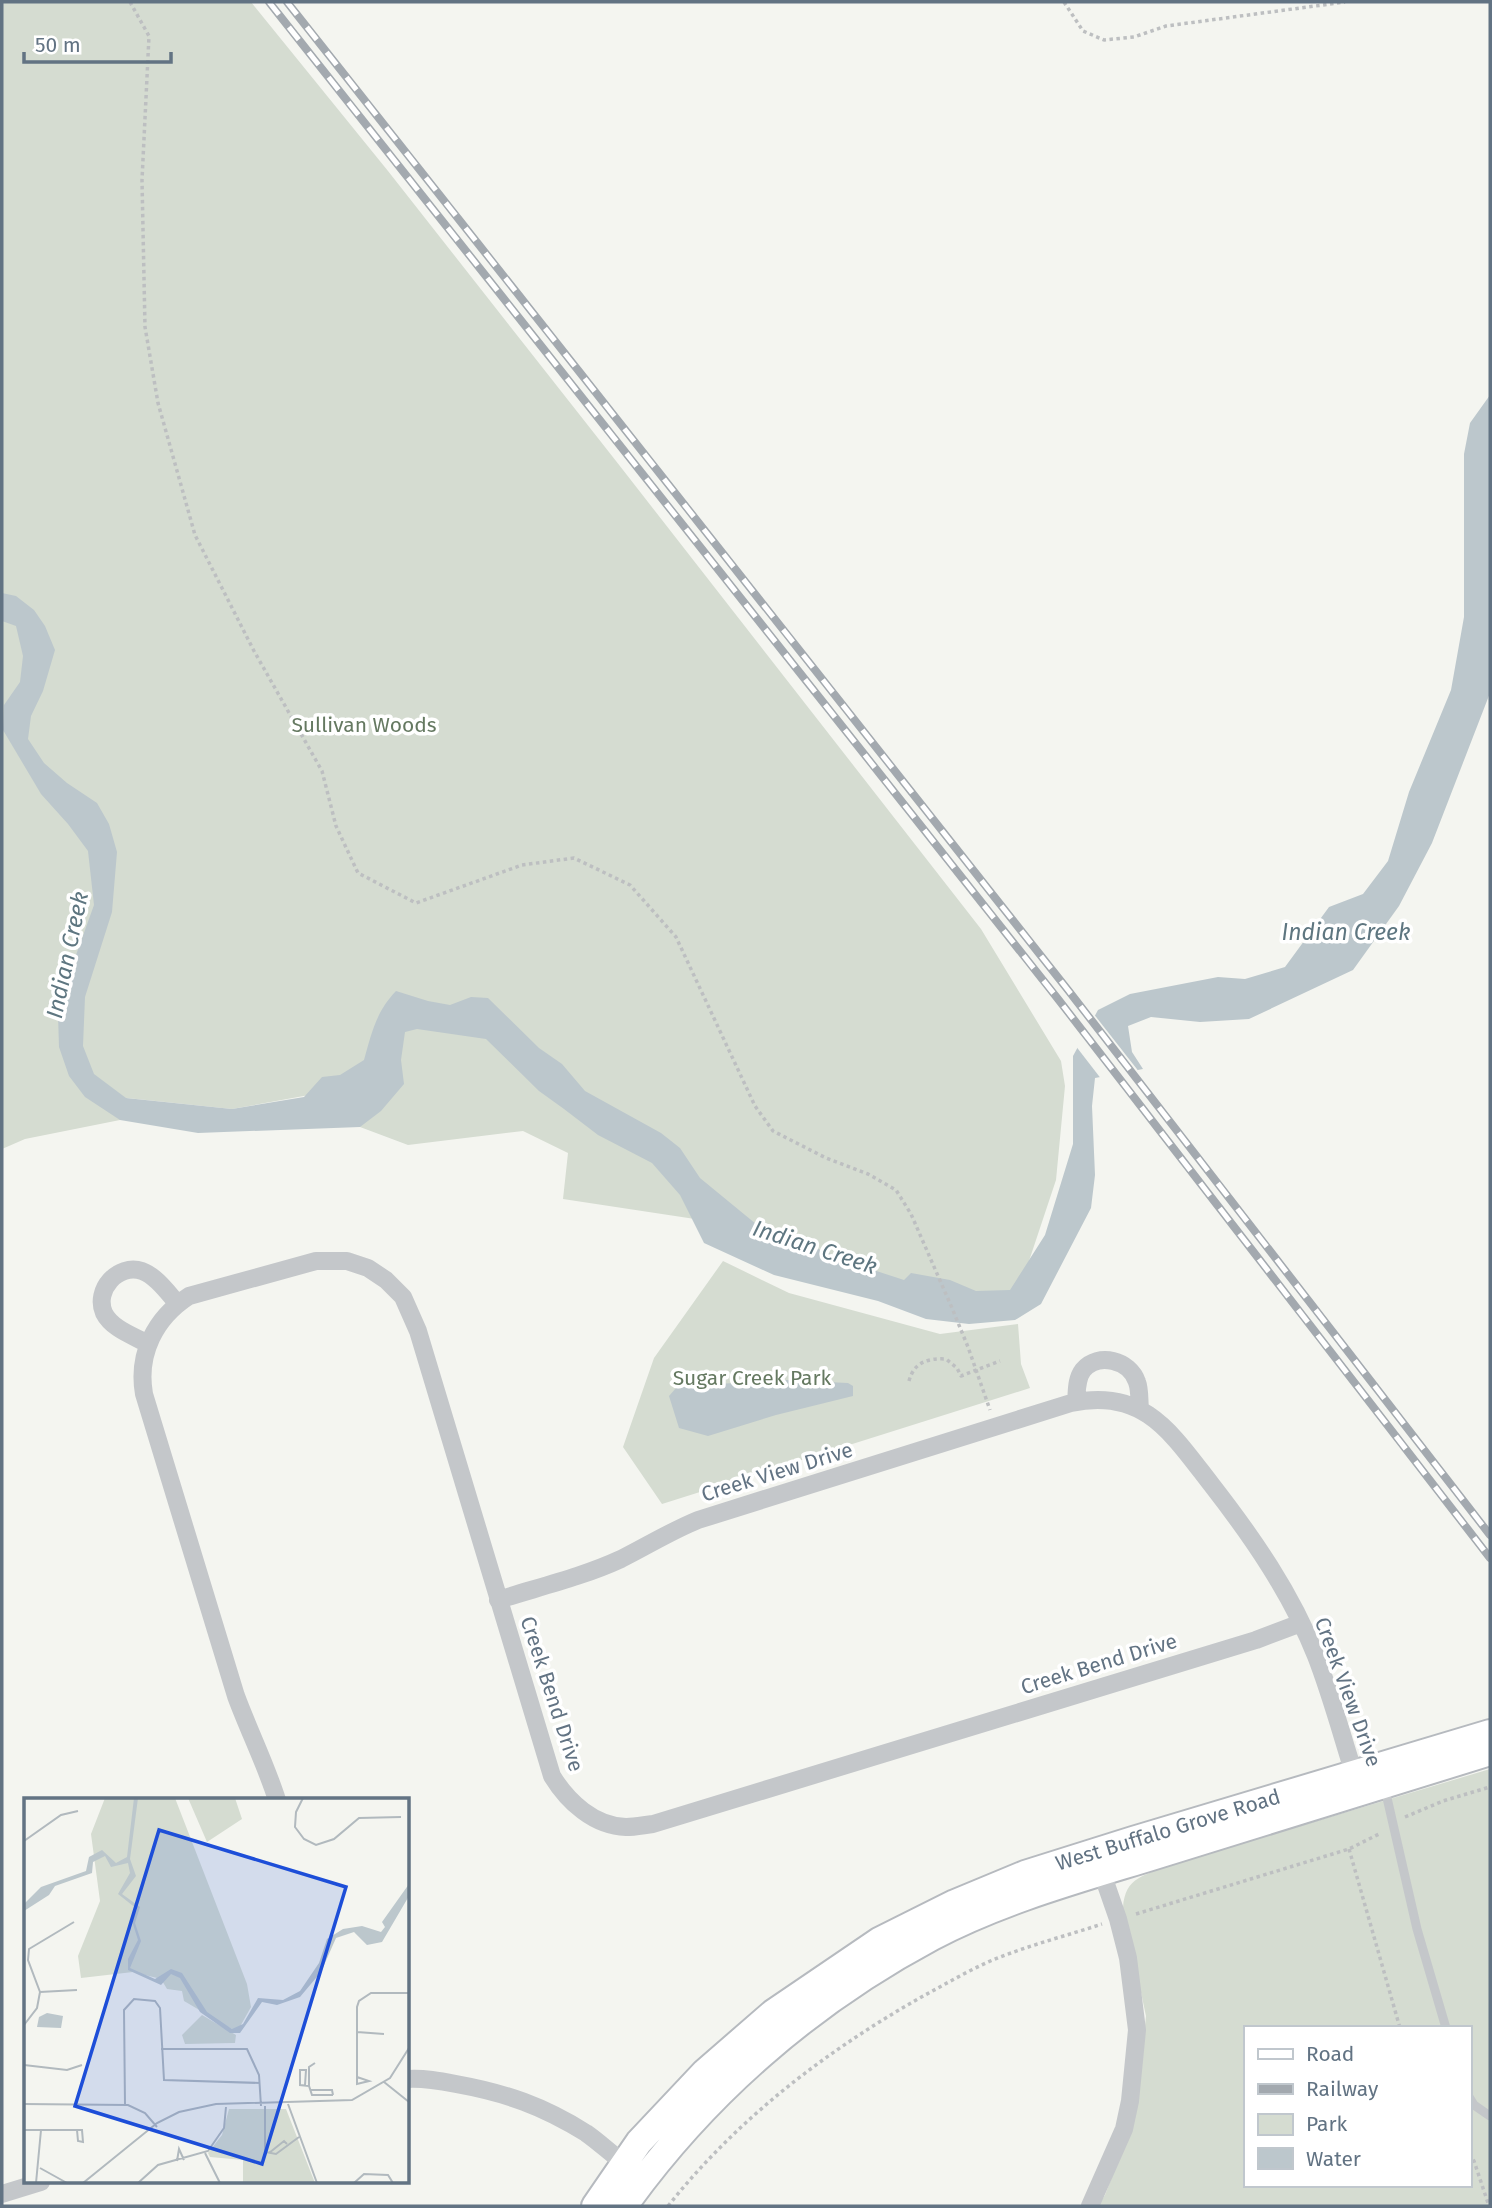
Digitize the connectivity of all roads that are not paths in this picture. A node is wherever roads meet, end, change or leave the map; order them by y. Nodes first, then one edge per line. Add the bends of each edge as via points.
1 (178, 1304) junction
2 (148, 1344) junction
3 (1076, 1402) junction
4 (1140, 1409) junction
5 (498, 1600) junction
6 (1301, 1623) junction
7 (1490, 1733) edge
8 (1490, 1752) edge
9 (1366, 1784) junction
10 (275, 1798) edge
11 (1102, 1872) junction
12 (864, 1964) junction
13 (1445, 2026) edge
14 (410, 2079) edge
15 (1471, 2100) edge
16 (1490, 2116) edge
17 (635, 2170) junction
18 (34, 2184) edge
19 (2, 2193) edge
20 (595, 2206) edge
21 (624, 2206) edge
22 (1090, 2206) edge

1 - 2 street, Creek Bend Drive via 160,1321
1 - 2 street via 144,1272 133,1269 113,1276 106,1285 102,1295 105,1314 117,1327
1 - 5 street, Creek Bend Drive via 196,1293 316,1261 347,1261 386,1280 402,1297 418,1331
2 - 10 street, Creek Bend Drive via 144,1394 236,1696
3 - 4 street, Creek View Drive via 1112,1400
3 - 4 street via 1083,1370 1107,1360 1126,1366 1133,1374
3 - 5 street, Creek View Drive via 698,1520 621,1559
4 - 6 street, Creek View Drive via 1172,1434 1248,1533
5 - 6 street, Creek Bend Drive via 552,1776 573,1804 592,1817 624,1827 653,1824
6 - 9 street, Creek View Drive
7 - 9 main road, West Buffalo Grove Road
8 - 9 main road, West Buffalo Grove Road
9 - 11 main road, West Buffalo Grove Road
9 - 12 main road, West Buffalo Grove Road via 1025,1874 955,1903
9 - 13 lane via 1394,1825
11 - 12 main road, West Buffalo Grove Road via 1019,1898
11 - 22 street via 1128,1958 1137,2030 1124,2129
12 - 17 main road via 773,2013 705,2071 649,2130
14 - 17 street via 526,2101 552,2112
15 - 16 lane
17 - 20 main road
17 - 21 main road
18 - 19 street

